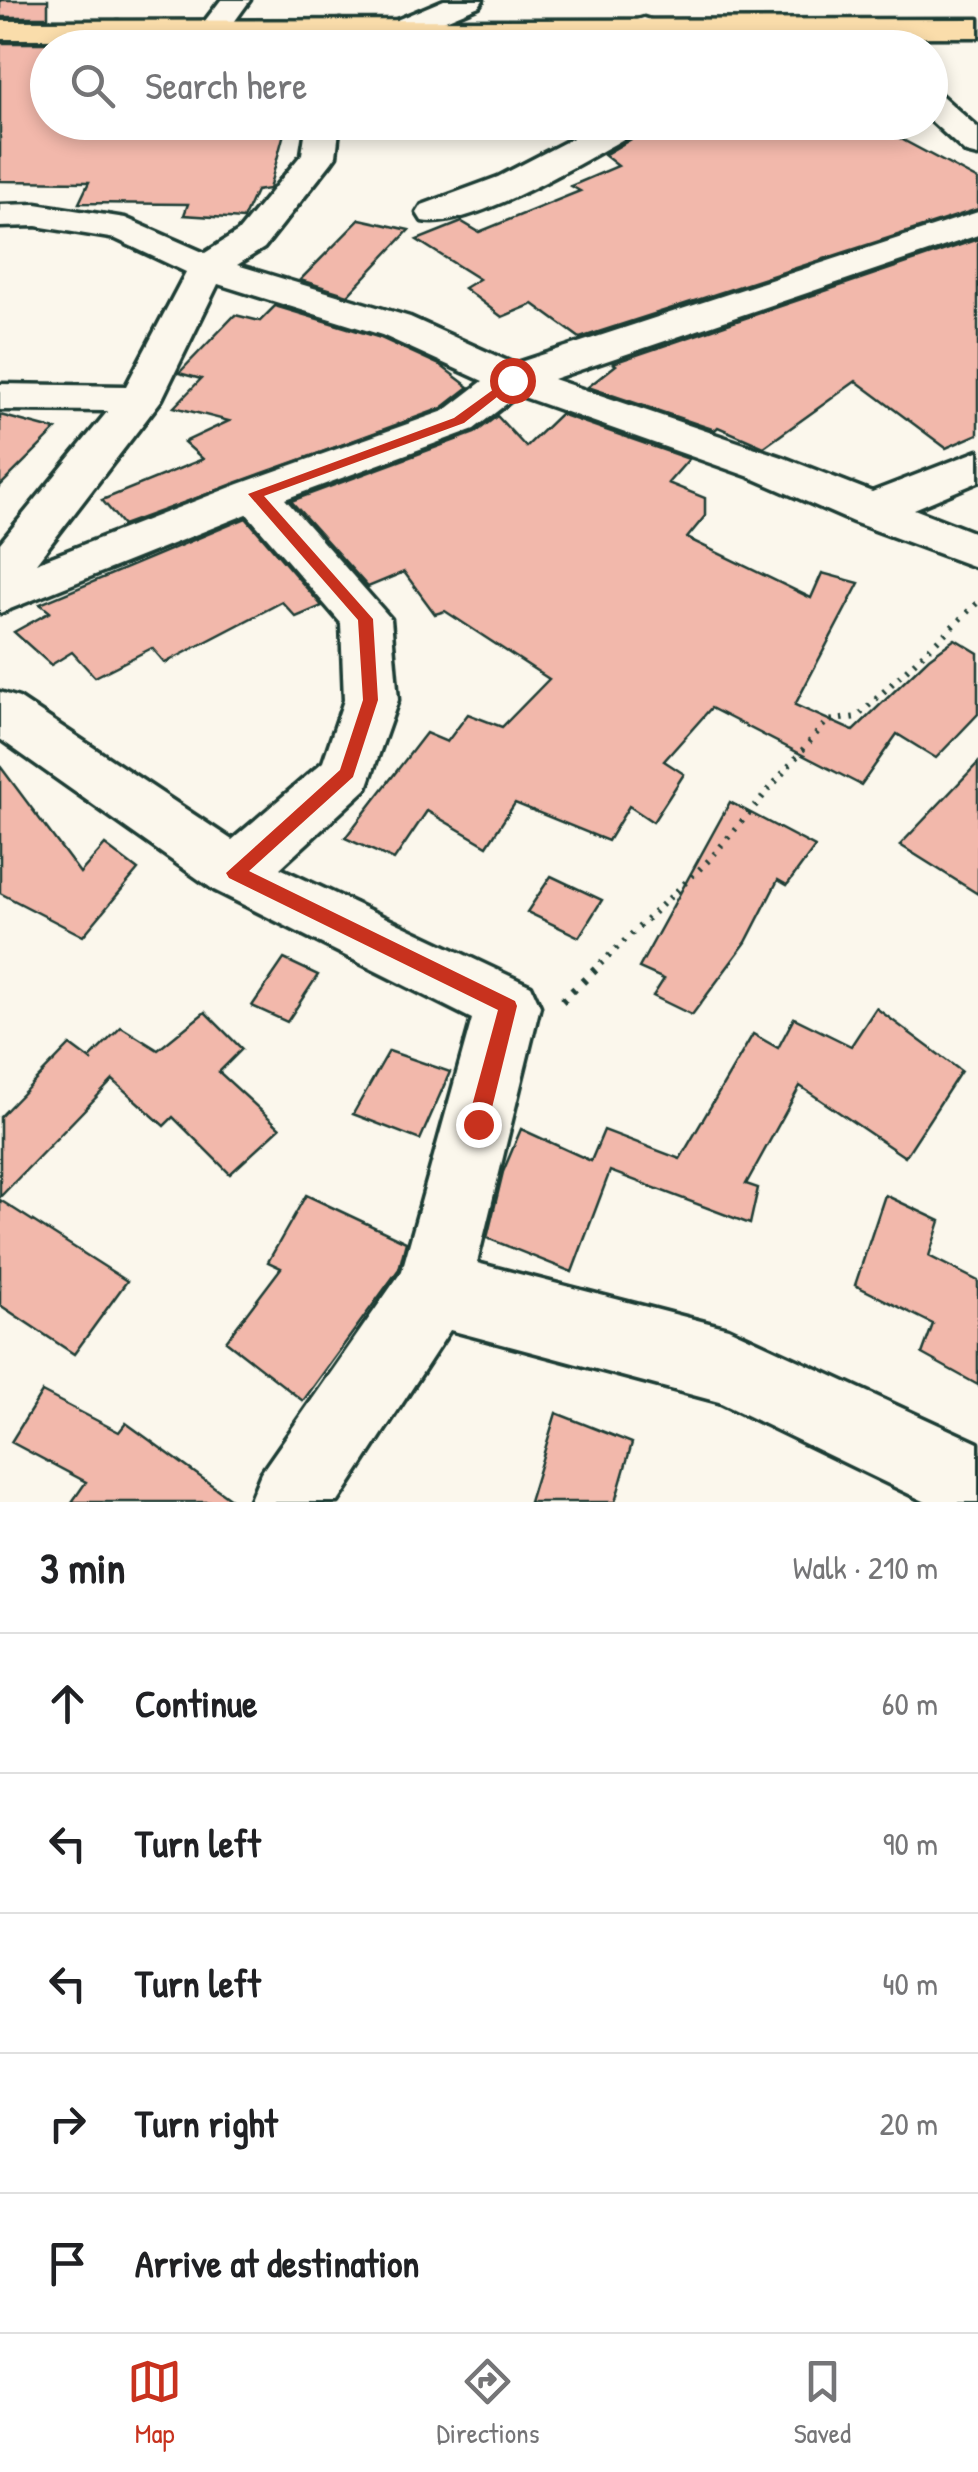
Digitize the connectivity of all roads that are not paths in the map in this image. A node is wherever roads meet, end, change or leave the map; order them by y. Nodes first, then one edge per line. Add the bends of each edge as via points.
1 (236, 0) edge
2 (468, 0) edge
3 (410, 16) edge
4 (978, 28) edge
5 (0, 30) edge
6 (213, 30) edge
7 (364, 30) edge
8 (567, 30) edge
9 (948, 31) edge
10 (30, 32) edge
11 (948, 118) edge
12 (321, 140) edge
13 (598, 140) edge
14 (978, 146) edge
15 (435, 213) dead end
16 (0, 216) edge
17 (978, 223) edge
18 (207, 268) junction
19 (512, 380) junction
20 (0, 398) edge
21 (141, 399) junction
22 (978, 466) edge
23 (255, 494) junction
24 (869, 511) junction
25 (978, 552) edge
26 (0, 576) edge
27 (0, 596) edge
28 (0, 712) edge
29 (235, 873) junction
30 (434, 1288) junction
31 (978, 1484) edge
32 (290, 1502) edge

1 - 6 street
2 - 3 street
3 - 7 main road
3 - 8 main road
4 - 9 main road
5 - 10 main road
11 - 14 street
12 - 18 street via 319,156 251,240
13 - 15 street via 522,182
16 - 18 street via 125,228
17 - 19 street
18 - 19 street via 396,326
18 - 21 street
19 - 23 street via 459,420
19 - 24 street
20 - 21 street
21 - 26 street
22 - 24 street
23 - 27 street
23 - 29 street via 366,619 370,700 348,773
24 - 25 street
28 - 29 street
29 - 30 street via 508,1006
30 - 31 street via 728,1366
30 - 32 street

